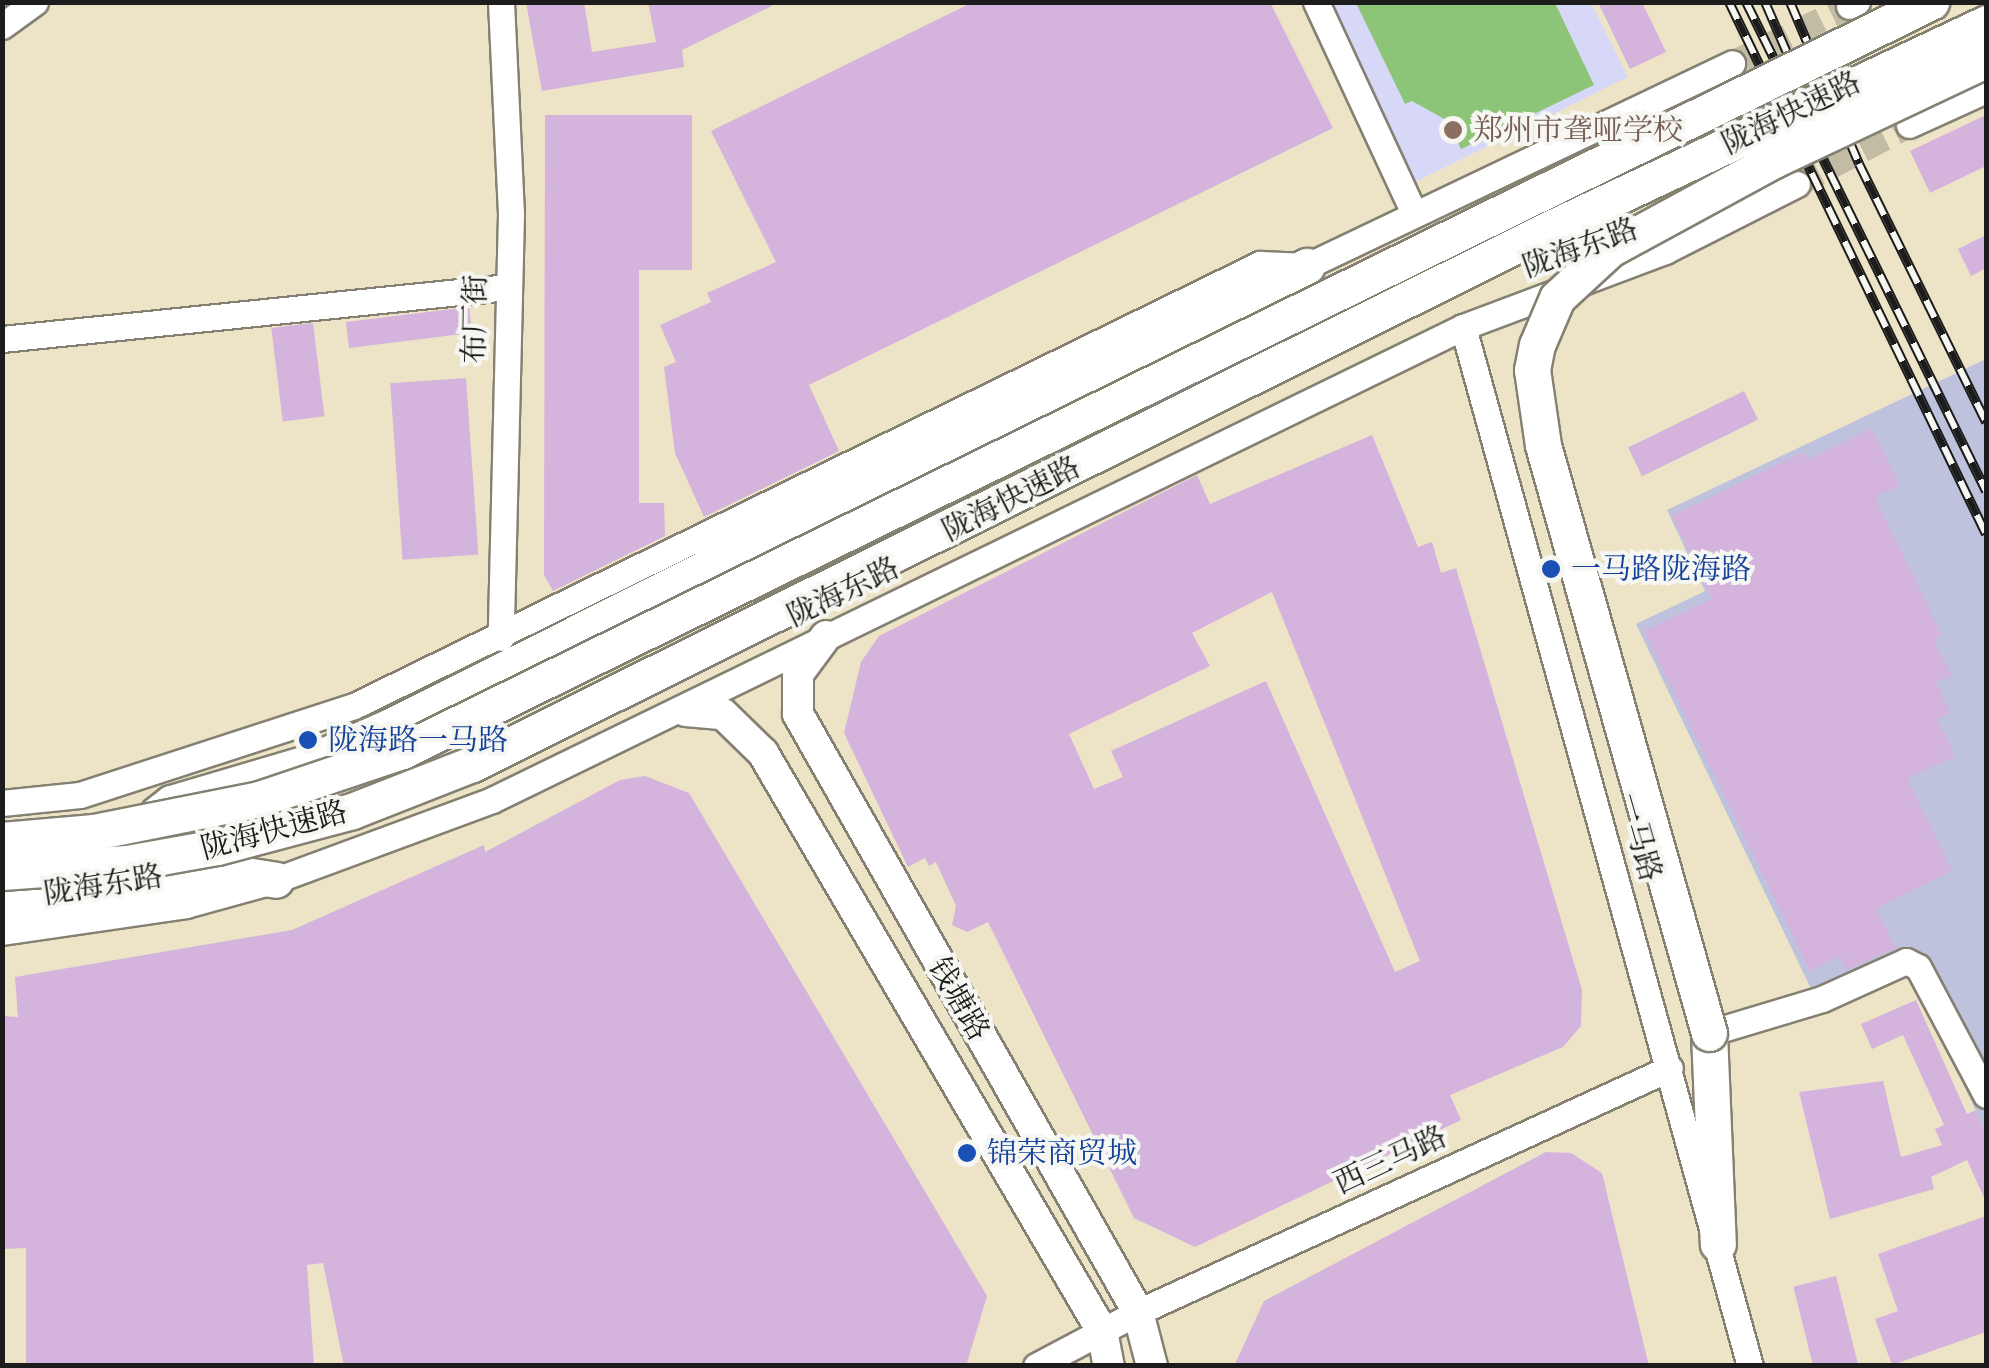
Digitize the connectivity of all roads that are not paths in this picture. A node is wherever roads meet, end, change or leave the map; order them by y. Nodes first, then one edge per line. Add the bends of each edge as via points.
1 (35, 2) edge
2 (501, 2) edge
3 (1316, 2) edge
4 (1931, 2) edge
5 (1986, 23) edge
6 (2, 26) edge
7 (1986, 60) edge
8 (1732, 63) tunnel mouth
9 (1986, 90) edge
10 (1909, 125) tunnel mouth
11 (1796, 184) tunnel mouth
12 (1414, 213) junction
13 (1307, 266) junction
14 (508, 286) junction
15 (1463, 327) junction
16 (2, 339) edge
17 (826, 636) junction
18 (501, 638) junction
19 (686, 711) junction
20 (2, 803) edge
21 (144, 824) junction
22 (2, 840) edge
23 (2, 872) edge
24 (276, 880) junction
25 (2, 904) edge
26 (2, 932) edge
27 (1709, 1033) junction
28 (1670, 1068) junction
29 (1986, 1095) edge
30 (1718, 1244) junction
31 (1138, 1312) junction
32 (1102, 1331) junction
33 (1036, 1366) edge
34 (1109, 1366) edge
35 (1152, 1366) edge
36 (1750, 1366) edge

1 - 6 street
2 - 14 street, 布厂街 via 510,116
3 - 12 street
4 - 21 highway, 陇海快速路, bridge via 502,706 328,778
5 - 23 highway, 陇海快速路, bridge via 1553,227 472,764 352,811 217,847 127,863
7 - 27 highway, bridge via 1774,160 1610,249 1557,298 1536,345 1532,370 1543,446
8 - 12 street
9 - 10 street
11 - 15 street, 陇海东路 via 1665,251
12 - 13 street
13 - 18 street via 1260,264
13 - 21 highway via 346,747 171,803
14 - 16 street
14 - 18 street, 布厂街
15 - 17 street, 陇海东路
15 - 28 street, 一马路
17 - 19 street, 陇海东路
17 - 31 main road, 钱塘路 via 798,674 798,714
18 - 20 street via 312,723 80,794
19 - 24 street, 陇海东路 via 492,800
19 - 32 main road, 钱塘路 via 724,714 752,735
21 - 22 highway, 陇海快速路, bridge
24 - 25 highway via 238,874 118,900
24 - 26 street, 陇海东路 via 186,905
27 - 29 street via 1822,999 1906,962 1918,967
27 - 30 highway
28 - 30 street, 一马路
28 - 31 street, 西三马路
30 - 36 street, 一马路
31 - 32 street, 西三马路
31 - 35 main road, 钱塘路
32 - 33 street, 西三马路
32 - 34 main road, 钱塘路

